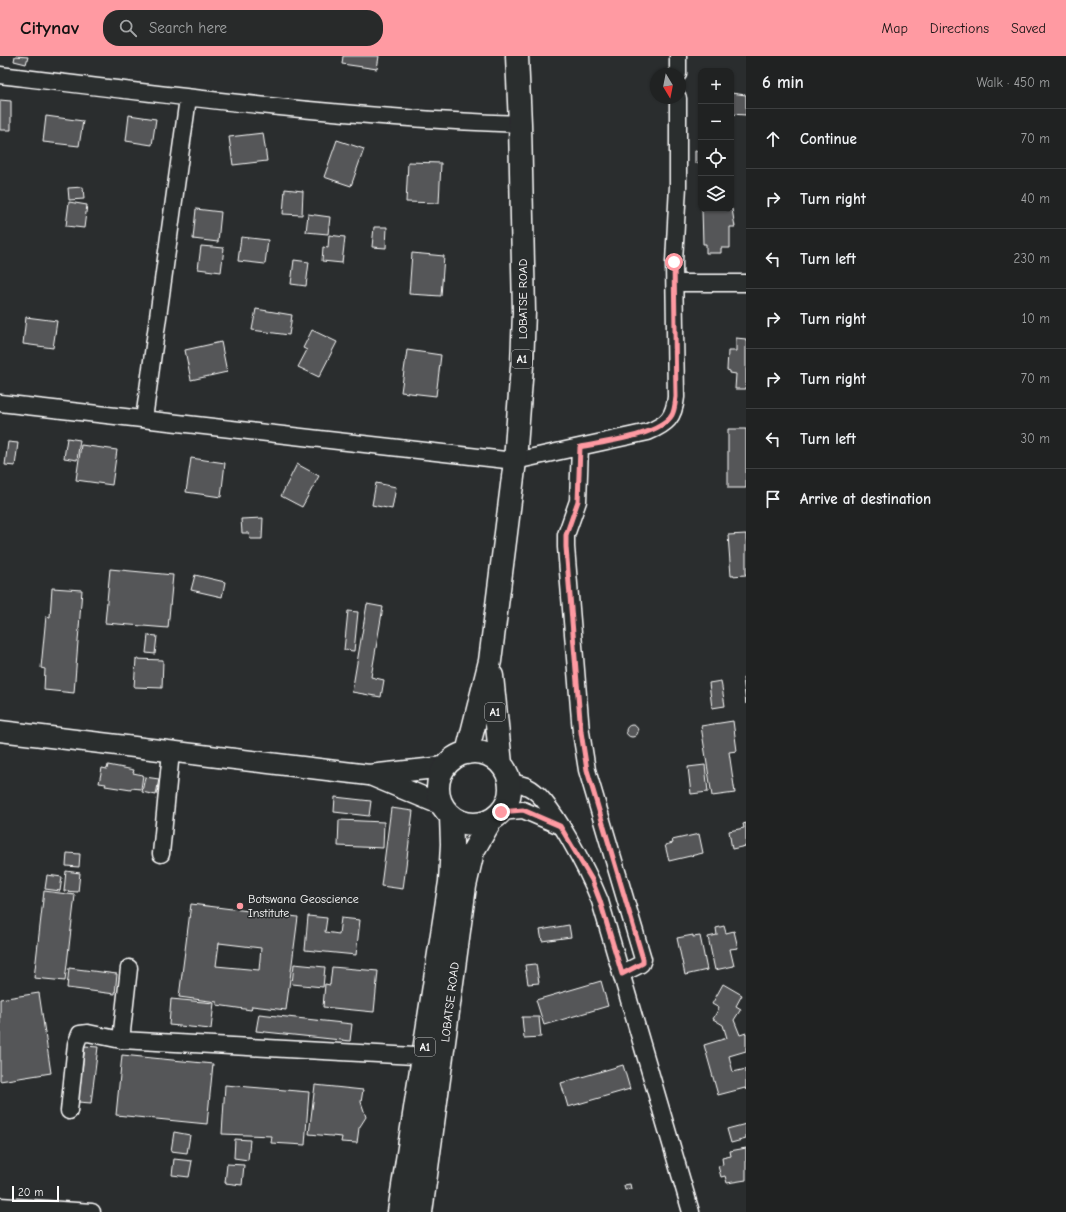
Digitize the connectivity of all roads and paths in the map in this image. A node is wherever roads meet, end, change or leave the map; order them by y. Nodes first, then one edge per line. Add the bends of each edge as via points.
1 (517, 56) edge
2 (678, 56) edge
3 (678, 68) edge
4 (0, 75) edge
5 (188, 98) junction
6 (678, 104) edge
7 (520, 124) junction
8 (675, 282) junction
9 (746, 284) edge
10 (0, 403) edge
11 (144, 420) junction
12 (580, 447) junction
13 (515, 461) junction
14 (490, 661) junction
15 (0, 731) edge
16 (171, 752) junction
17 (467, 753) junction
18 (445, 767) junction
19 (505, 773) junction
20 (368, 775) junction
21 (447, 811) junction
22 (496, 816) junction
23 (560, 826) junction
24 (161, 854) dead end
25 (129, 968) dead end
26 (622, 974) junction
27 (121, 1040) junction
28 (433, 1057) junction
29 (69, 1111) dead end
30 (0, 1206) edge
31 (92, 1212) edge
32 (399, 1212) edge
33 (421, 1212) edge
34 (691, 1212) edge

1 - 7 highway, LOBATSE ROAD / A1
2 - 3 street
4 - 5 street
5 - 7 street via 366,116
5 - 11 street
6 - 8 street
7 - 13 highway, LOBATSE ROAD / A1 via 524,312
8 - 9 street
8 - 12 street via 676,397 672,415 660,427 648,432
10 - 11 street
11 - 13 street
12 - 13 street
12 - 26 street via 578,501 566,535 566,547 581,732 587,770 643,959 641,964
13 - 14 highway, LOBATSE ROAD / A1
14 - 17 highway, LOBATSE ROAD / A1
14 - 19 highway, LOBATSE ROAD / A1
15 - 16 main road
16 - 20 main road
16 - 24 street
17 - 18 highway via 455,758
17 - 19 highway via 479,752 491,756
18 - 20 main road
18 - 21 highway, LOBATSE ROAD / A1 via 439,779 438,793
19 - 22 highway, LOBATSE ROAD / A1 via 509,798
19 - 23 street via 538,795
20 - 21 main road
21 - 22 highway via 463,823 477,824
21 - 28 highway, LOBATSE ROAD / A1 via 452,844 450,882
22 - 23 street via 523,810
22 - 28 highway, LOBATSE ROAD / A1 via 473,851
23 - 26 street via 592,880
25 - 27 street
26 - 34 street
27 - 28 street
27 - 29 street via 88,1033 78,1036
28 - 32 highway, LOBATSE ROAD / A1
28 - 33 highway, LOBATSE ROAD / A1
30 - 31 street

